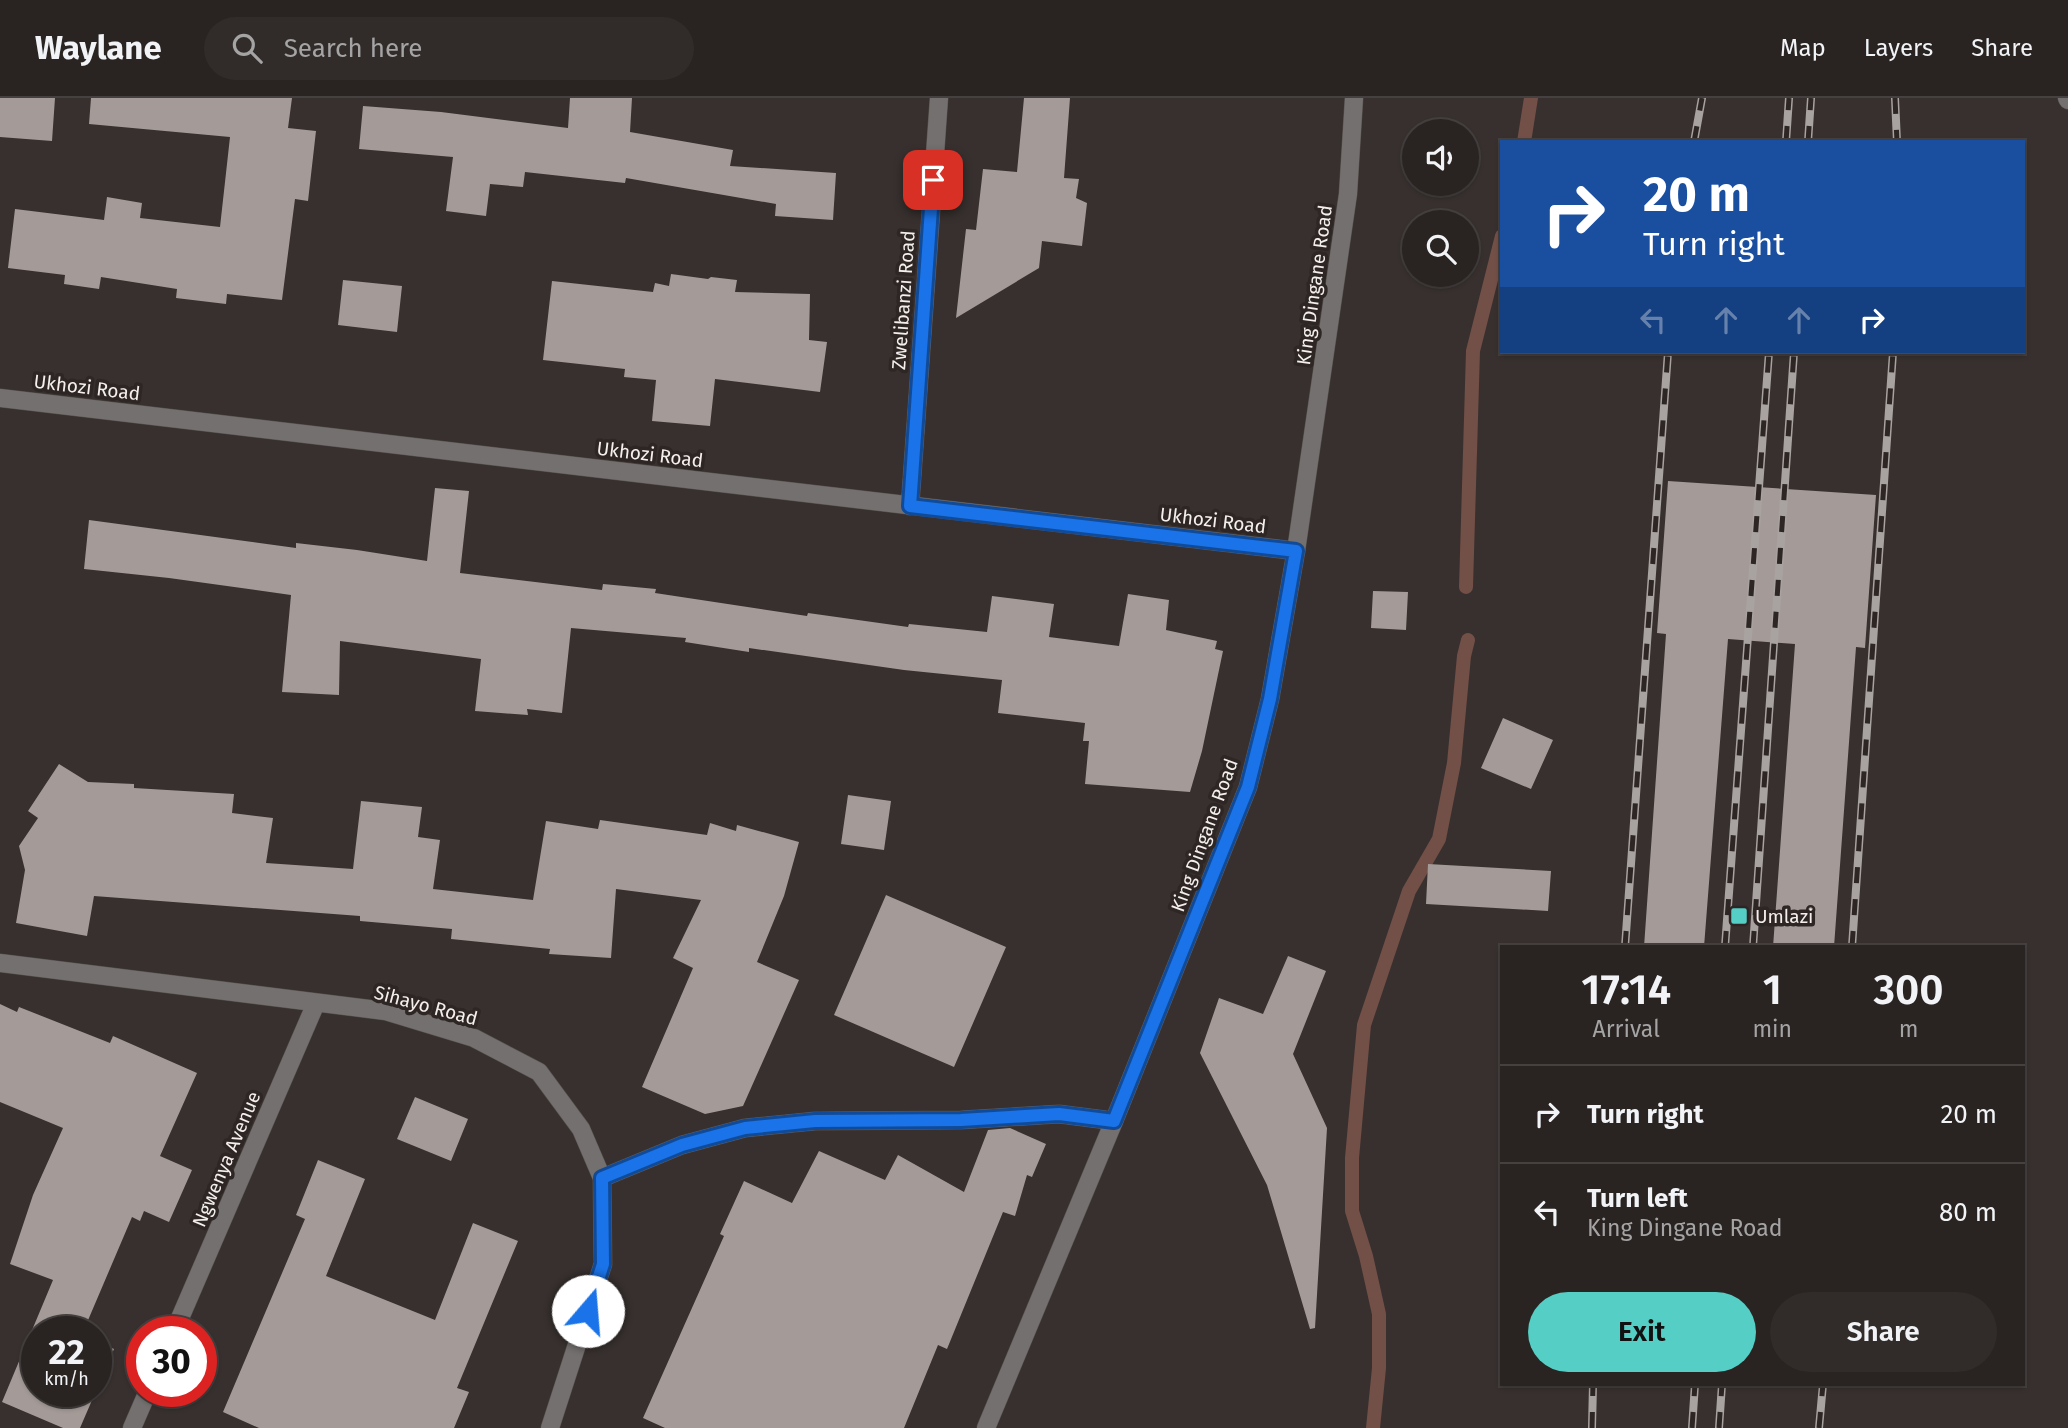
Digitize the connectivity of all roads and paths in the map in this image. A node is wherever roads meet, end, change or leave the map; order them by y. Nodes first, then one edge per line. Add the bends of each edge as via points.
1 (939, 98) edge
2 (1354, 98) edge
3 (0, 398) edge
4 (910, 506) junction
5 (1296, 551) junction
6 (0, 963) edge
7 (316, 1003) junction
8 (1114, 1121) junction
9 (602, 1178) junction
10 (181, 1316) edge
11 (141, 1407) edge
12 (132, 1428) edge
13 (550, 1428) edge
14 (986, 1428) edge

1 - 4 street, Zwelibanzi Road
2 - 5 street, King Dingane Road via 1348,194
3 - 4 street, Ukhozi Road
4 - 5 street, Ukhozi Road
5 - 8 street, King Dingane Road via 1270,699 1248,787
6 - 7 street, Sihayo Road
7 - 9 street, Sihayo Road via 385,1012 474,1038 539,1072 581,1129
7 - 10 street, Ngwenya Avenue
8 - 9 street via 1059,1114 815,1121 745,1128 682,1145
8 - 14 street, King Dingane Road
9 - 13 street, Sihayo Road via 603,1264
11 - 12 street

